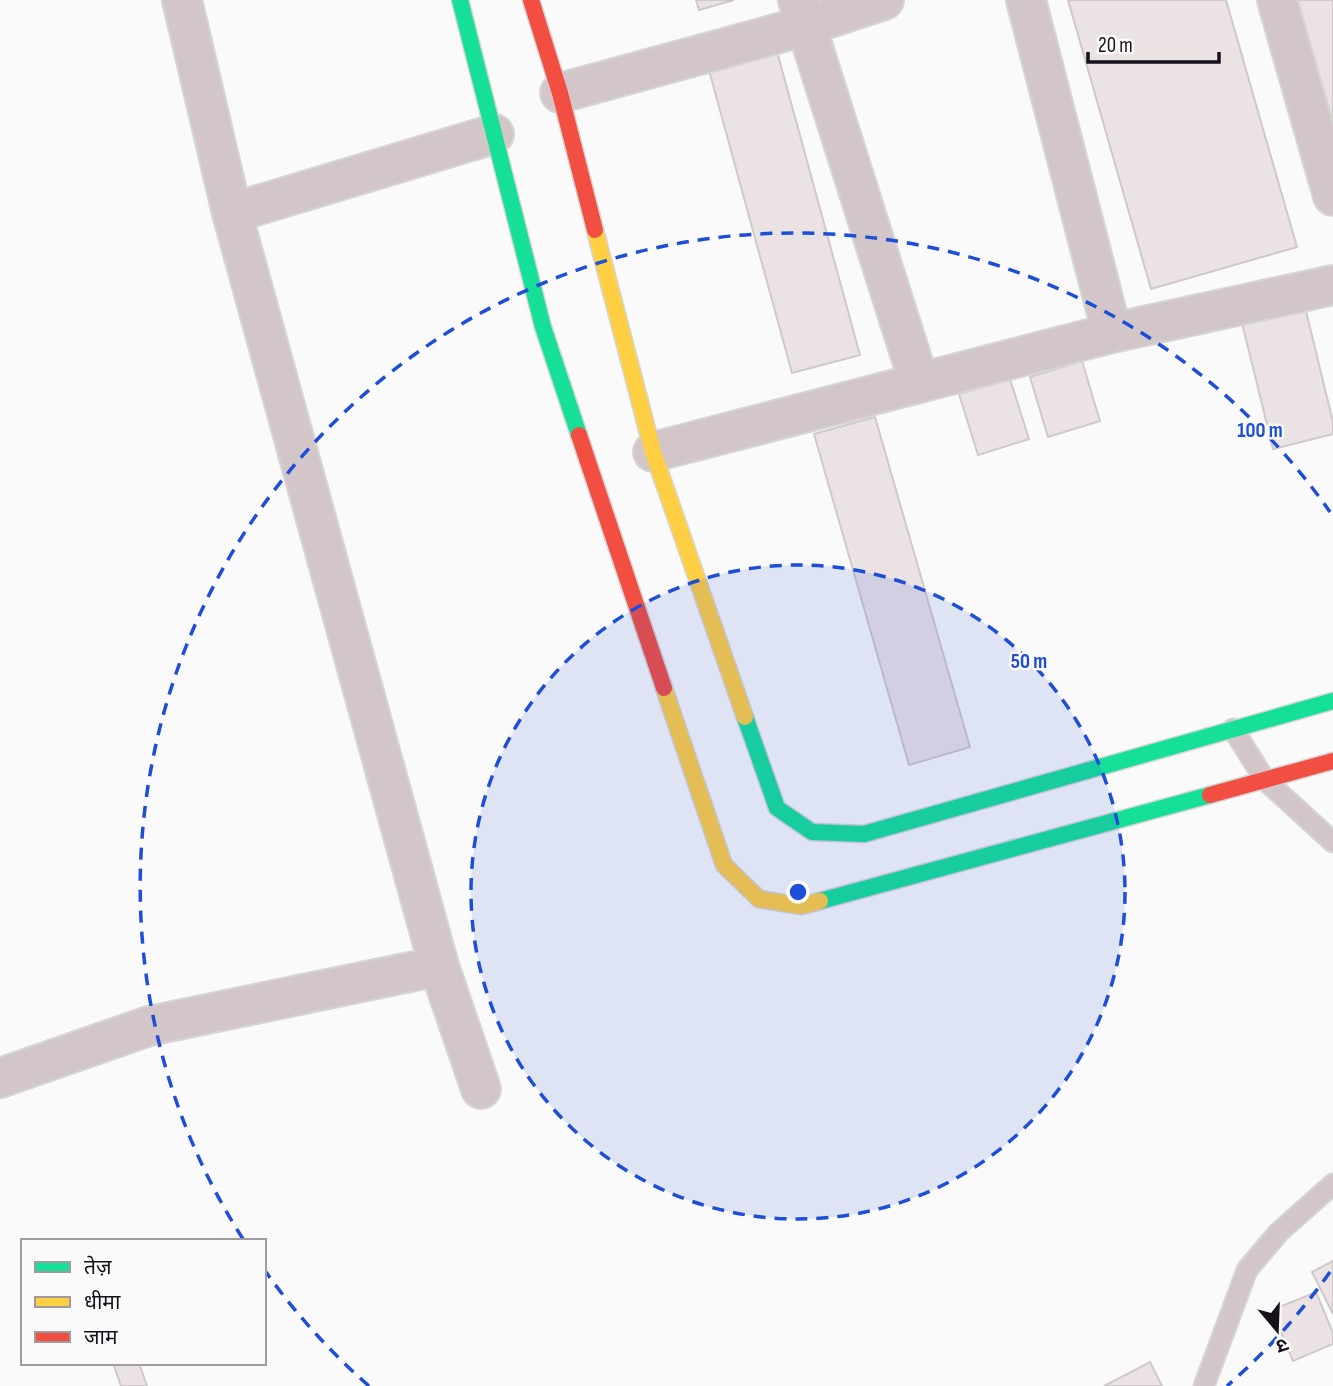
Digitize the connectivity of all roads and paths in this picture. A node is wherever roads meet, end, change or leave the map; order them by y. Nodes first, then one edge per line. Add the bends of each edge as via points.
1 (182, 0) edge
2 (460, 0) edge
3 (531, 0) edge
4 (884, 0) edge
5 (1026, 0) edge
6 (1276, 0) edge
7 (802, 13) edge
8 (560, 93) junction
9 (494, 134) junction
10 (1333, 196) edge
11 (232, 213) junction
12 (1333, 285) edge
13 (1112, 332) junction
14 (919, 382) junction
15 (653, 452) junction
16 (1333, 701) edge
17 (1233, 729) junction
18 (1333, 761) edge
19 (1265, 780) junction
20 (1333, 842) edge
21 (439, 966) junction
22 (0, 1078) edge
23 (481, 1089) dead end
24 (1333, 1184) edge
25 (1204, 1386) edge

1 - 11 street
2 - 9 street
3 - 8 street
4 - 7 street
5 - 13 street
6 - 10 street
7 - 8 street
7 - 14 street
8 - 15 street
9 - 11 street
9 - 19 street via 543,327 724,864 759,899 801,906
11 - 21 street
12 - 13 street
13 - 14 street
14 - 15 street
15 - 17 street via 777,808 812,832 864,834
16 - 17 street
17 - 19 lane
18 - 19 street
19 - 20 lane
21 - 22 street via 149,1026
21 - 23 street
24 - 25 lane via 1279,1232 1247,1270

